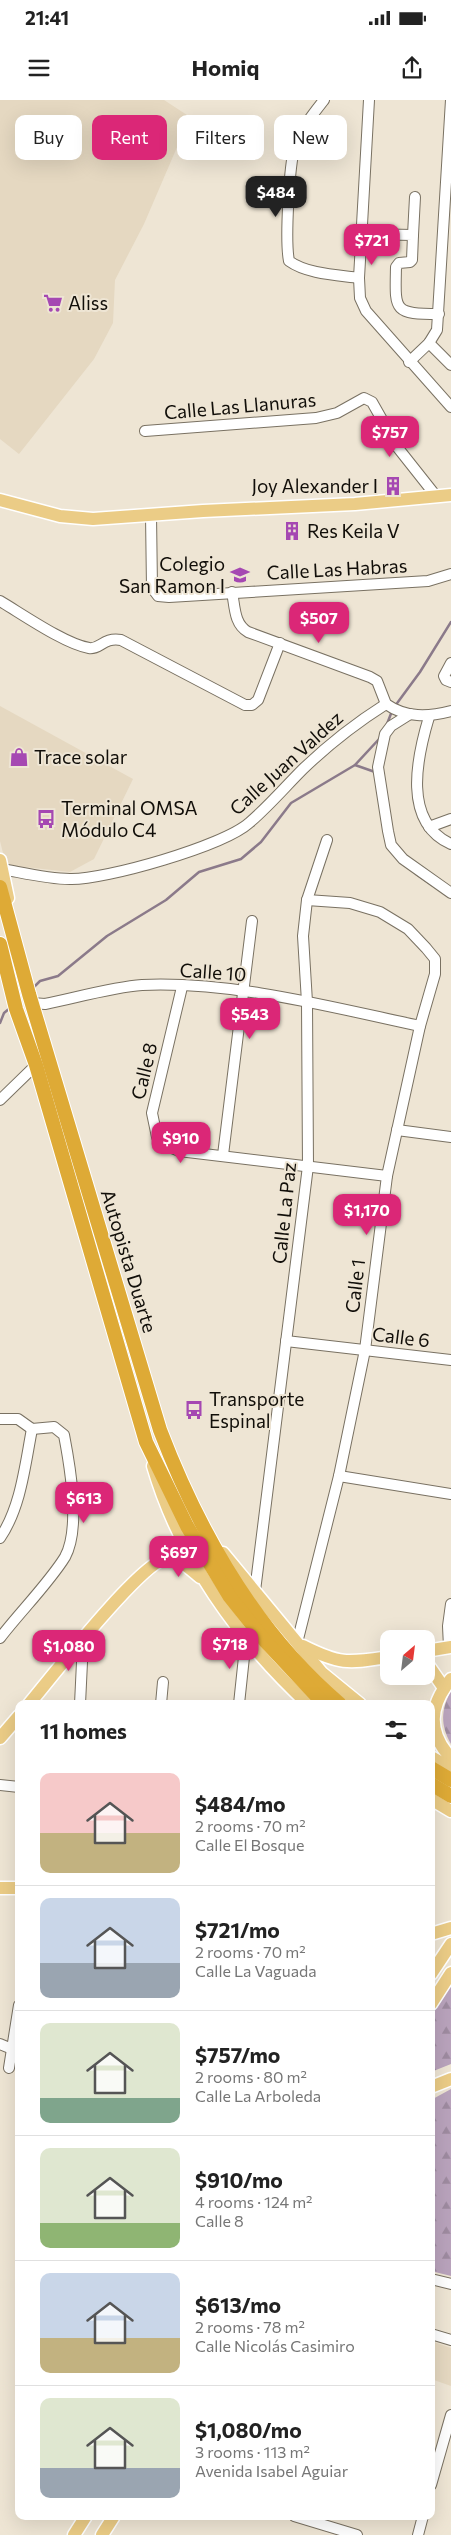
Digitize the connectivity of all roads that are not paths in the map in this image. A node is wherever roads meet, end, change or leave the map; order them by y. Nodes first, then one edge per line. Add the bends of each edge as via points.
1 (324, 100) edge
2 (369, 100) edge
3 (451, 100) edge
4 (415, 197) dead end
5 (362, 234) junction
6 (413, 235) junction
7 (359, 278) junction
8 (439, 314) junction
9 (429, 343) junction
10 (409, 362) junction
11 (451, 365) edge
12 (451, 407) edge
13 (145, 431) dead end
14 (451, 495) edge
15 (436, 496) junction
16 (2, 501) edge
17 (151, 515) junction
18 (451, 574) edge
19 (232, 592) junction
20 (0, 601) edge
21 (280, 643) junction
22 (451, 663) edge
23 (451, 682) edge
24 (389, 706) junction
25 (451, 711) edge
26 (407, 714) junction
27 (429, 717) junction
28 (451, 819) edge
29 (429, 827) junction
30 (327, 840) dead end
31 (451, 844) edge
32 (1, 865) edge
33 (0, 887) edge
34 (451, 893) edge
35 (307, 900) junction
36 (252, 921) dead end
37 (13, 930) junction
38 (1, 950) edge
39 (182, 987) junction
40 (243, 991) junction
41 (30, 999) junction
42 (307, 1002) junction
43 (420, 1026) junction
44 (36, 1065) junction
45 (0, 1100) edge
46 (397, 1130) junction
47 (451, 1137) edge
48 (223, 1155) junction
49 (308, 1166) junction
50 (387, 1176) junction
51 (286, 1341) junction
52 (364, 1350) junction
53 (451, 1360) edge
54 (0, 1419) edge
55 (32, 1429) junction
56 (146, 1442) junction
57 (339, 1476) junction
58 (451, 1494) edge
59 (207, 1534) junction
60 (0, 1538) edge
61 (204, 1580) junction
62 (255, 1592) junction
63 (451, 1604) edge
64 (0, 1638) edge
65 (246, 1638) junction
66 (83, 1641) junction
67 (297, 1643) junction
68 (450, 1648) edge
69 (435, 1650) edge
70 (380, 1657) edge
71 (435, 1671) edge
72 (278, 1676) junction
73 (163, 1682) dead end
74 (447, 1683) edge
75 (33, 1700) edge
76 (80, 1700) edge
77 (161, 1700) edge
78 (239, 1700) edge
79 (294, 1700) edge
80 (304, 1700) edge
81 (320, 1700) edge
82 (336, 1700) edge
83 (355, 1700) edge
84 (435, 1708) edge
85 (15, 1720) edge
86 (2, 1733) edge
87 (435, 1733) edge
88 (437, 1761) edge
89 (451, 1768) edge
90 (451, 1780) edge
91 (0, 1786) edge
92 (15, 1787) edge
93 (435, 1789) edge
94 (435, 1800) edge
95 (435, 1805) edge
96 (450, 1806) edge
97 (0, 1888) edge
98 (15, 1888) edge
99 (451, 1928) edge
100 (435, 1933) edge
101 (451, 1944) edge
102 (435, 1968) edge
103 (451, 1973) edge
104 (435, 1998) edge
105 (15, 2031) edge
106 (0, 2044) edge
107 (12, 2050) junction
108 (9, 2068) dead end
109 (451, 2079) edge
110 (435, 2086) edge
111 (435, 2281) edge
112 (451, 2284) edge
113 (435, 2335) edge
114 (451, 2340) edge
115 (451, 2415) edge
116 (446, 2451) edge
117 (435, 2476) edge
118 (83, 2520) edge
119 (111, 2520) edge
120 (307, 2520) edge
121 (422, 2520) edge
122 (74, 2535) edge
123 (102, 2535) edge
124 (358, 2535) edge
125 (418, 2535) edge

1 - 7 street via 300,134 295,147 289,261 322,272
2 - 5 street
3 - 8 street
4 - 6 street
5 - 6 street
5 - 7 street
6 - 8 street via 412,260 396,267 397,304 410,314
7 - 10 street via 360,298 366,312
8 - 9 street via 437,330
9 - 10 street
9 - 11 street
10 - 12 street
13 - 15 street, Calle Las Llanuras via 316,418 337,413 364,398 372,402 398,448
14 - 15 main road
15 - 17 main road via 355,504
16 - 17 main road via 60,516 93,519
17 - 19 street, Calle Las Habras via 152,588 158,596
18 - 19 street, Calle Las Habras via 428,581
19 - 21 street via 237,620 242,628
20 - 21 street via 88,648 95,648 112,638 121,640 245,705 252,705 258,700
21 - 24 street via 377,681
22 - 23 street via 444,676
24 - 26 street
24 - 32 street, Calle Juan Valdez via 356,722 304,768 249,824 234,833 157,861 70,880
25 - 27 street
26 - 27 street
26 - 34 street via 385,734 378,767 391,845 403,859
27 - 29 street via 419,752 417,780 421,811
28 - 29 street
29 - 31 street via 440,839
30 - 35 street, Calle La Paz
32 - 37 main road
33 - 37 highway
35 - 42 street, Calle La Paz via 303,936
35 - 43 street, Calle 1 via 350,903 380,912 408,929 426,948 435,959 435,974
36 - 40 street
37 - 41 highway, Autopista Duarte
38 - 44 highway, Autopista Duarte via 16,1009
39 - 40 street, Calle 10
39 - 41 street, Calle 10 via 141,985 45,1004
39 - 48 street, Calle 8 via 152,1113 153,1128 157,1137 173,1148
40 - 42 street, Calle 10
40 - 48 street
41 - 59 highway, Autopista Duarte via 160,1430 177,1474
42 - 43 street, Calle 10
42 - 49 street, Calle La Paz
43 - 46 street, Calle 1
44 - 45 street
44 - 56 highway, Autopista Duarte
46 - 47 street
46 - 50 street, Calle 1
48 - 49 street, Calle 8
49 - 50 street, Calle 8
49 - 51 street, Calle La Paz
50 - 52 street, Calle 1
51 - 52 street, Calle 6
51 - 62 street, Calle La Paz
52 - 53 street, Calle 6
52 - 57 street, Calle 1
54 - 55 street via 18,1419
55 - 60 street via 12,1516
55 - 64 street via 54,1427 64,1435 71,1471 73,1510 70,1546
56 - 61 main road, Autopista Duarte via 160,1490
56 - 81 highway, Autopista Duarte via 187,1526 230,1598
57 - 58 street
57 - 67 street, Calle 1
59 - 62 main road, Autopista Duarte
59 - 82 highway, Autopista Duarte via 226,1568 266,1625
61 - 65 main road, Autopista Duarte
61 - 66 main road via 174,1559 155,1562
62 - 67 main road, Autopista Duarte
63 - 68 street
65 - 72 main road, Autopista Duarte
65 - 78 street
66 - 75 main road
66 - 76 street
67 - 70 main road via 328,1659 348,1662
67 - 83 main road, Autopista Duarte via 322,1672
68 - 69 main road
71 - 74 main road
72 - 79 main road
72 - 80 main road, Autopista Duarte
73 - 77 street
74 - 84 main road
85 - 86 main road
87 - 88 main road
88 - 89 main road
88 - 90 highway
91 - 92 street
93 - 96 highway
94 - 96 main road
95 - 96 main road
97 - 98 main road
99 - 100 main road
101 - 102 main road
103 - 104 main road
105 - 107 street
106 - 107 street
107 - 108 street
109 - 110 main road
111 - 112 street
113 - 114 street
115 - 116 street
116 - 117 street
118 - 122 main road
119 - 123 main road
120 - 124 street
121 - 125 street

